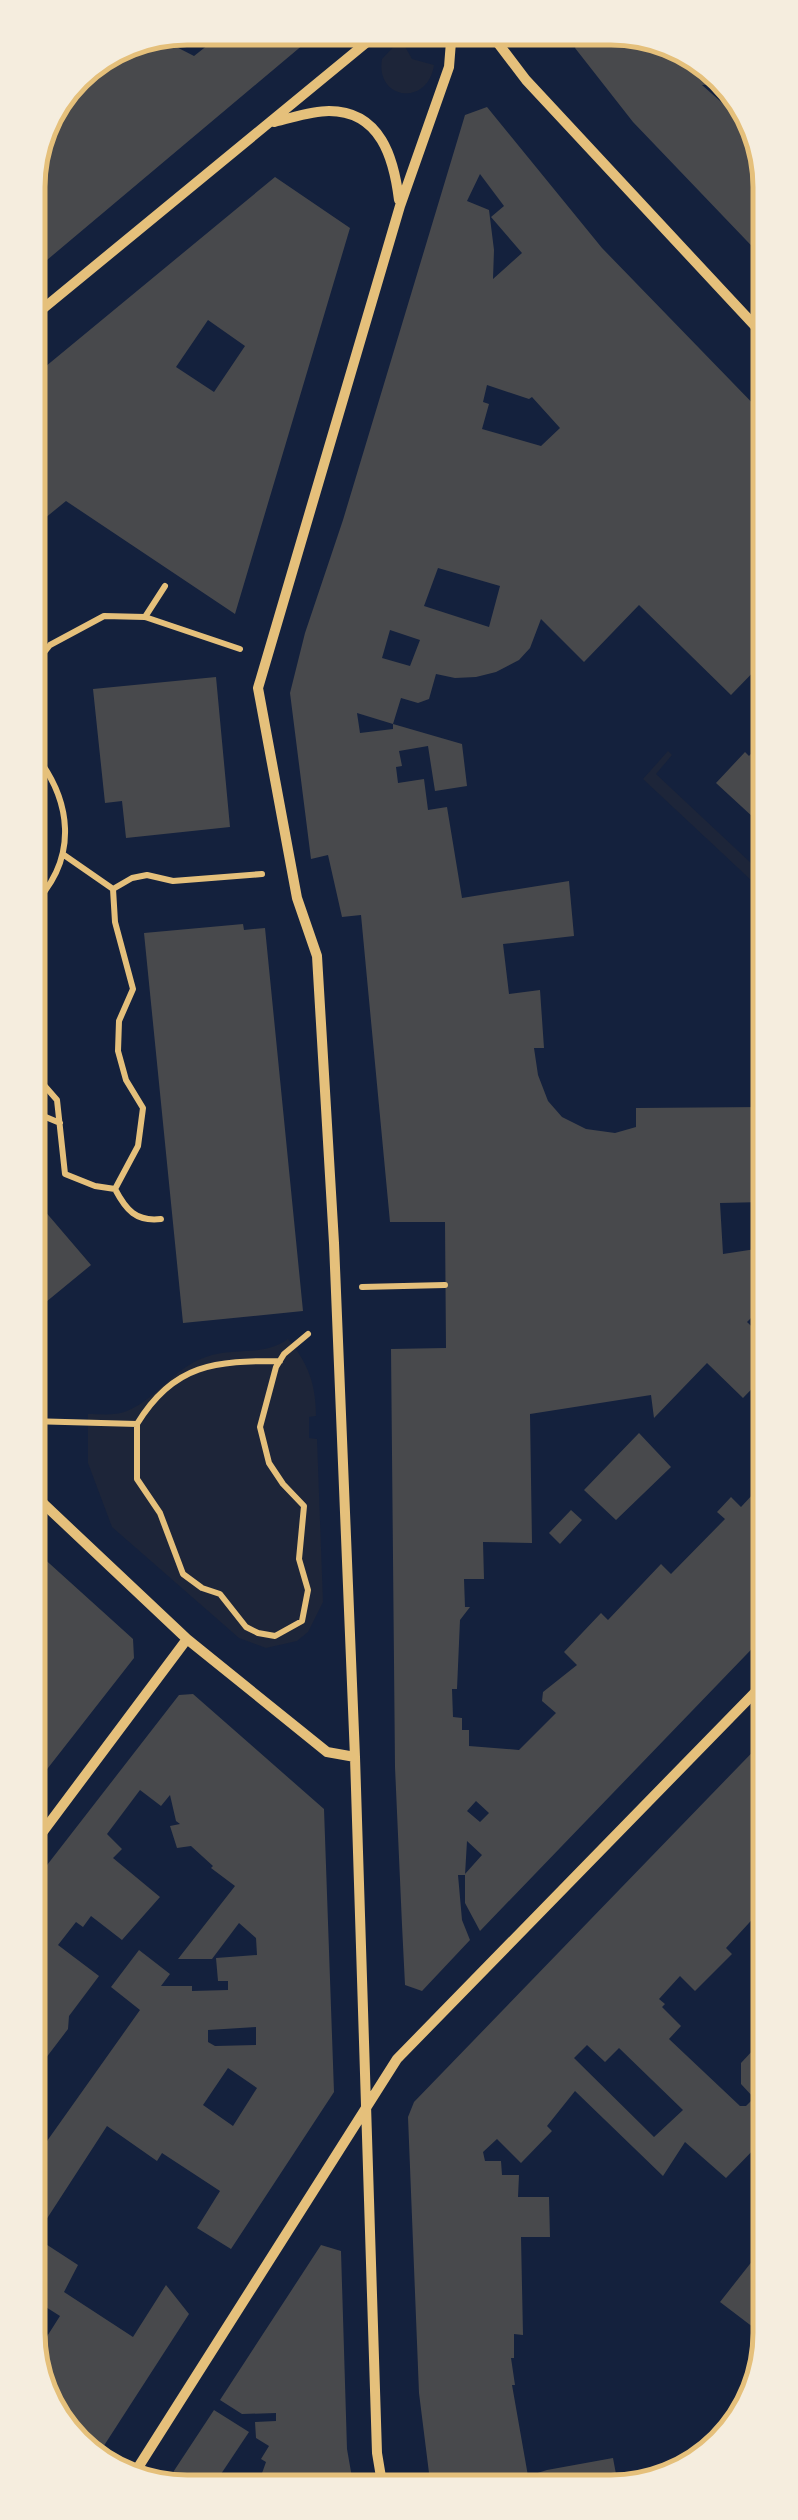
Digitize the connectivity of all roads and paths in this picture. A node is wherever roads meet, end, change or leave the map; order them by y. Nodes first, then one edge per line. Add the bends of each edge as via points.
1 (364, 45) edge
2 (451, 45) edge
3 (499, 45) edge
4 (270, 123) junction
5 (400, 206) junction
6 (45, 307) edge
7 (753, 324) edge
8 (165, 586) dead end
9 (144, 616) junction
10 (45, 652) edge
11 (266, 655) junction
12 (45, 770) edge
13 (64, 854) junction
14 (292, 872) junction
15 (45, 889) edge
16 (113, 889) junction
17 (45, 1086) edge
18 (45, 1117) edge
19 (61, 1124) junction
20 (115, 1189) junction
21 (161, 1219) dead end
22 (445, 1285) dead end
23 (336, 1288) junction
24 (293, 1345) dead end
25 (280, 1361) junction
26 (45, 1421) edge
27 (138, 1424) junction
28 (45, 1504) edge
29 (187, 1639) junction
30 (753, 1695) edge
31 (355, 1756) junction
32 (45, 1828) edge
33 (365, 2112) junction
34 (139, 2466) edge
35 (381, 2475) edge

1 - 4 street
2 - 5 street
3 - 7 street
4 - 5 street via 331,111 358,118 380,136 395,163
4 - 6 street
5 - 11 street
8 - 9 path
9 - 10 path via 104,616
9 - 11 path
11 - 14 street via 259,698
12 - 13 path via 57,787
13 - 15 path
13 - 16 path
14 - 16 path via 173,880 147,874
14 - 23 street via 317,956
16 - 20 path via 133,989 119,1021 118,1052 143,1108 138,1146
17 - 19 path via 57,1100
18 - 19 path
19 - 20 path via 65,1174
20 - 21 path via 126,1211
22 - 23 path
23 - 31 street
24 - 25 path
25 - 27 path via 203,1365 165,1392
25 - 27 path via 260,1427 269,1463 304,1506 299,1559 308,1590 302,1621 291,1630 275,1636 246,1627 220,1594 183,1574 160,1514 137,1479
26 - 27 path
28 - 29 street
29 - 31 street via 327,1752
29 - 32 street
30 - 33 street via 398,2059
31 - 33 street
33 - 34 street
33 - 35 street

